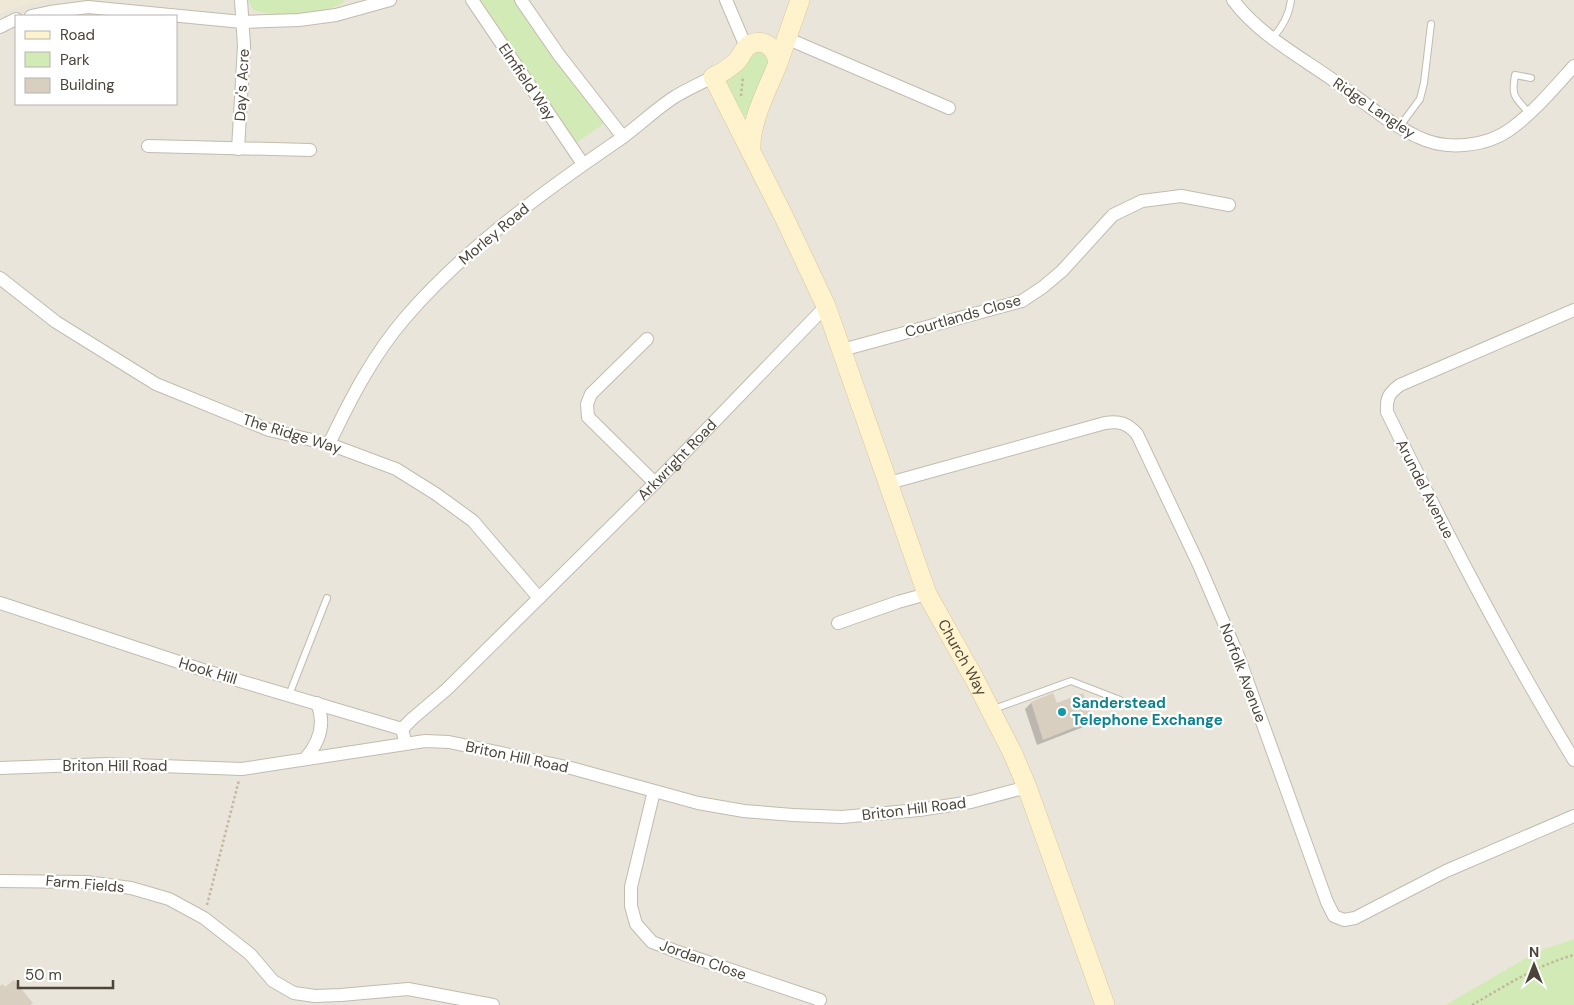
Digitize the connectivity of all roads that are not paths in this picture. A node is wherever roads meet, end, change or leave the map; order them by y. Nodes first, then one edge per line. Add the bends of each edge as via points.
1 (241, 0) edge
2 (390, 0) edge
3 (472, 0) edge
4 (521, 0) edge
5 (726, 0) edge
6 (800, 0) edge
7 (1233, 0) edge
8 (1291, 0) edge
9 (374, 2) edge
10 (36, 15) edge
11 (165, 15) edge
12 (178, 16) edge
13 (793, 18) junction
14 (15, 20) edge
15 (242, 22) junction
16 (1430, 24) dead end
17 (0, 27) edge
18 (786, 38) junction
19 (1272, 38) junction
20 (749, 46) junction
21 (778, 63) junction
22 (1574, 66) edge
23 (714, 77) junction
24 (1531, 78) dead end
25 (734, 107) junction
26 (949, 108) dead end
27 (759, 111) junction
28 (1529, 113) junction
29 (1400, 126) junction
30 (623, 137) junction
31 (148, 146) dead end
32 (238, 149) junction
33 (310, 150) dead end
34 (751, 154) junction
35 (583, 164) junction
36 (1229, 205) dead end
37 (0, 278) edge
38 (826, 306) junction
39 (1574, 310) edge
40 (647, 339) dead end
41 (842, 350) junction
42 (329, 444) junction
43 (655, 482) junction
44 (889, 483) junction
45 (927, 594) junction
46 (326, 598) dead end
47 (539, 598) junction
48 (0, 604) edge
49 (838, 623) dead end
50 (289, 695) junction
51 (1120, 700) dead end
52 (316, 704) junction
53 (990, 710) junction
54 (402, 729) junction
55 (406, 744) junction
56 (305, 759) junction
57 (1574, 760) edge
58 (0, 768) edge
59 (1027, 787) junction
60 (654, 791) junction
61 (1574, 816) edge
62 (0, 881) edge
63 (820, 1000) dead end
64 (460, 1002) edge
65 (494, 1005) edge
66 (1104, 1005) edge

1 - 15 street, Day's Acre
2 - 9 street
3 - 35 street, Elmfield Way
4 - 30 street
5 - 20 street
6 - 13 street
7 - 19 street, Ridge Langley via 1243,14
8 - 19 lane via 1281,29
9 - 15 street via 327,16
10 - 11 street via 88,8
12 - 15 street
13 - 18 street
13 - 20 street via 779,32
14 - 17 street
15 - 32 street, Day's Acre via 244,46
16 - 29 lane via 1420,99
18 - 21 street
18 - 26 street
19 - 29 street, Ridge Langley
20 - 21 street via 764,42 777,54
20 - 23 street via 739,59
21 - 27 street
22 - 28 street, Ridge Langley
23 - 25 street
23 - 30 street, Morley Road via 676,96
24 - 28 lane via 1515,75 1512,88 1514,96
25 - 27 street via 744,121 751,120
25 - 34 street
27 - 34 street via 751,134
28 - 29 street, Ridge Langley via 1512,129 1467,145 1444,145 1419,138
30 - 35 street, Morley Road
31 - 32 street
32 - 33 street
34 - 38 street
35 - 42 street, Morley Road via 484,241 404,318 372,363
36 - 41 street, Courtlands Close via 1182,196 1142,201 1113,216 1062,271 1022,301
37 - 42 street, The Ridge Way via 56,322 156,384 269,430
38 - 41 street, Church Way
38 - 43 street, Arkwright Road
39 - 57 street, Arundel Avenue via 1400,385 1386,400 1387,412 1425,491 1536,698
40 - 43 street via 591,394 587,404 588,417
41 - 44 street, Church Way
42 - 47 street, The Ridge Way via 396,468 473,521
43 - 47 street, Arkwright Road
44 - 45 street, Church Way
44 - 61 street, Norfolk Avenue via 1105,423 1123,422 1130,426 1137,434 1239,658 1334,916 1344,920 1355,918 1446,871
45 - 49 street
45 - 53 street, Church Way
46 - 50 lane
47 - 54 street, Arkwright Road
48 - 50 street, Hook Hill
50 - 52 street, Hook Hill
51 - 53 lane via 1071,681
52 - 54 street, Hook Hill
52 - 56 street via 321,713 321,725 313,749
53 - 59 street, Church Way
54 - 55 street
55 - 56 street, Briton Hill Road
55 - 60 street, Briton Hill Road via 449,742 572,768
56 - 58 street, Briton Hill Road via 242,769 107,764
59 - 60 street, Briton Hill Road via 972,802 842,817 744,811
59 - 66 street, Church Way
60 - 63 street, Jordan Close via 631,887 631,906 636,924 652,942
62 - 64 street, Farm Fields via 86,882 131,888 169,899 204,918 250,954 273,981 294,993 315,996 408,989
64 - 65 street, Farm Fields

